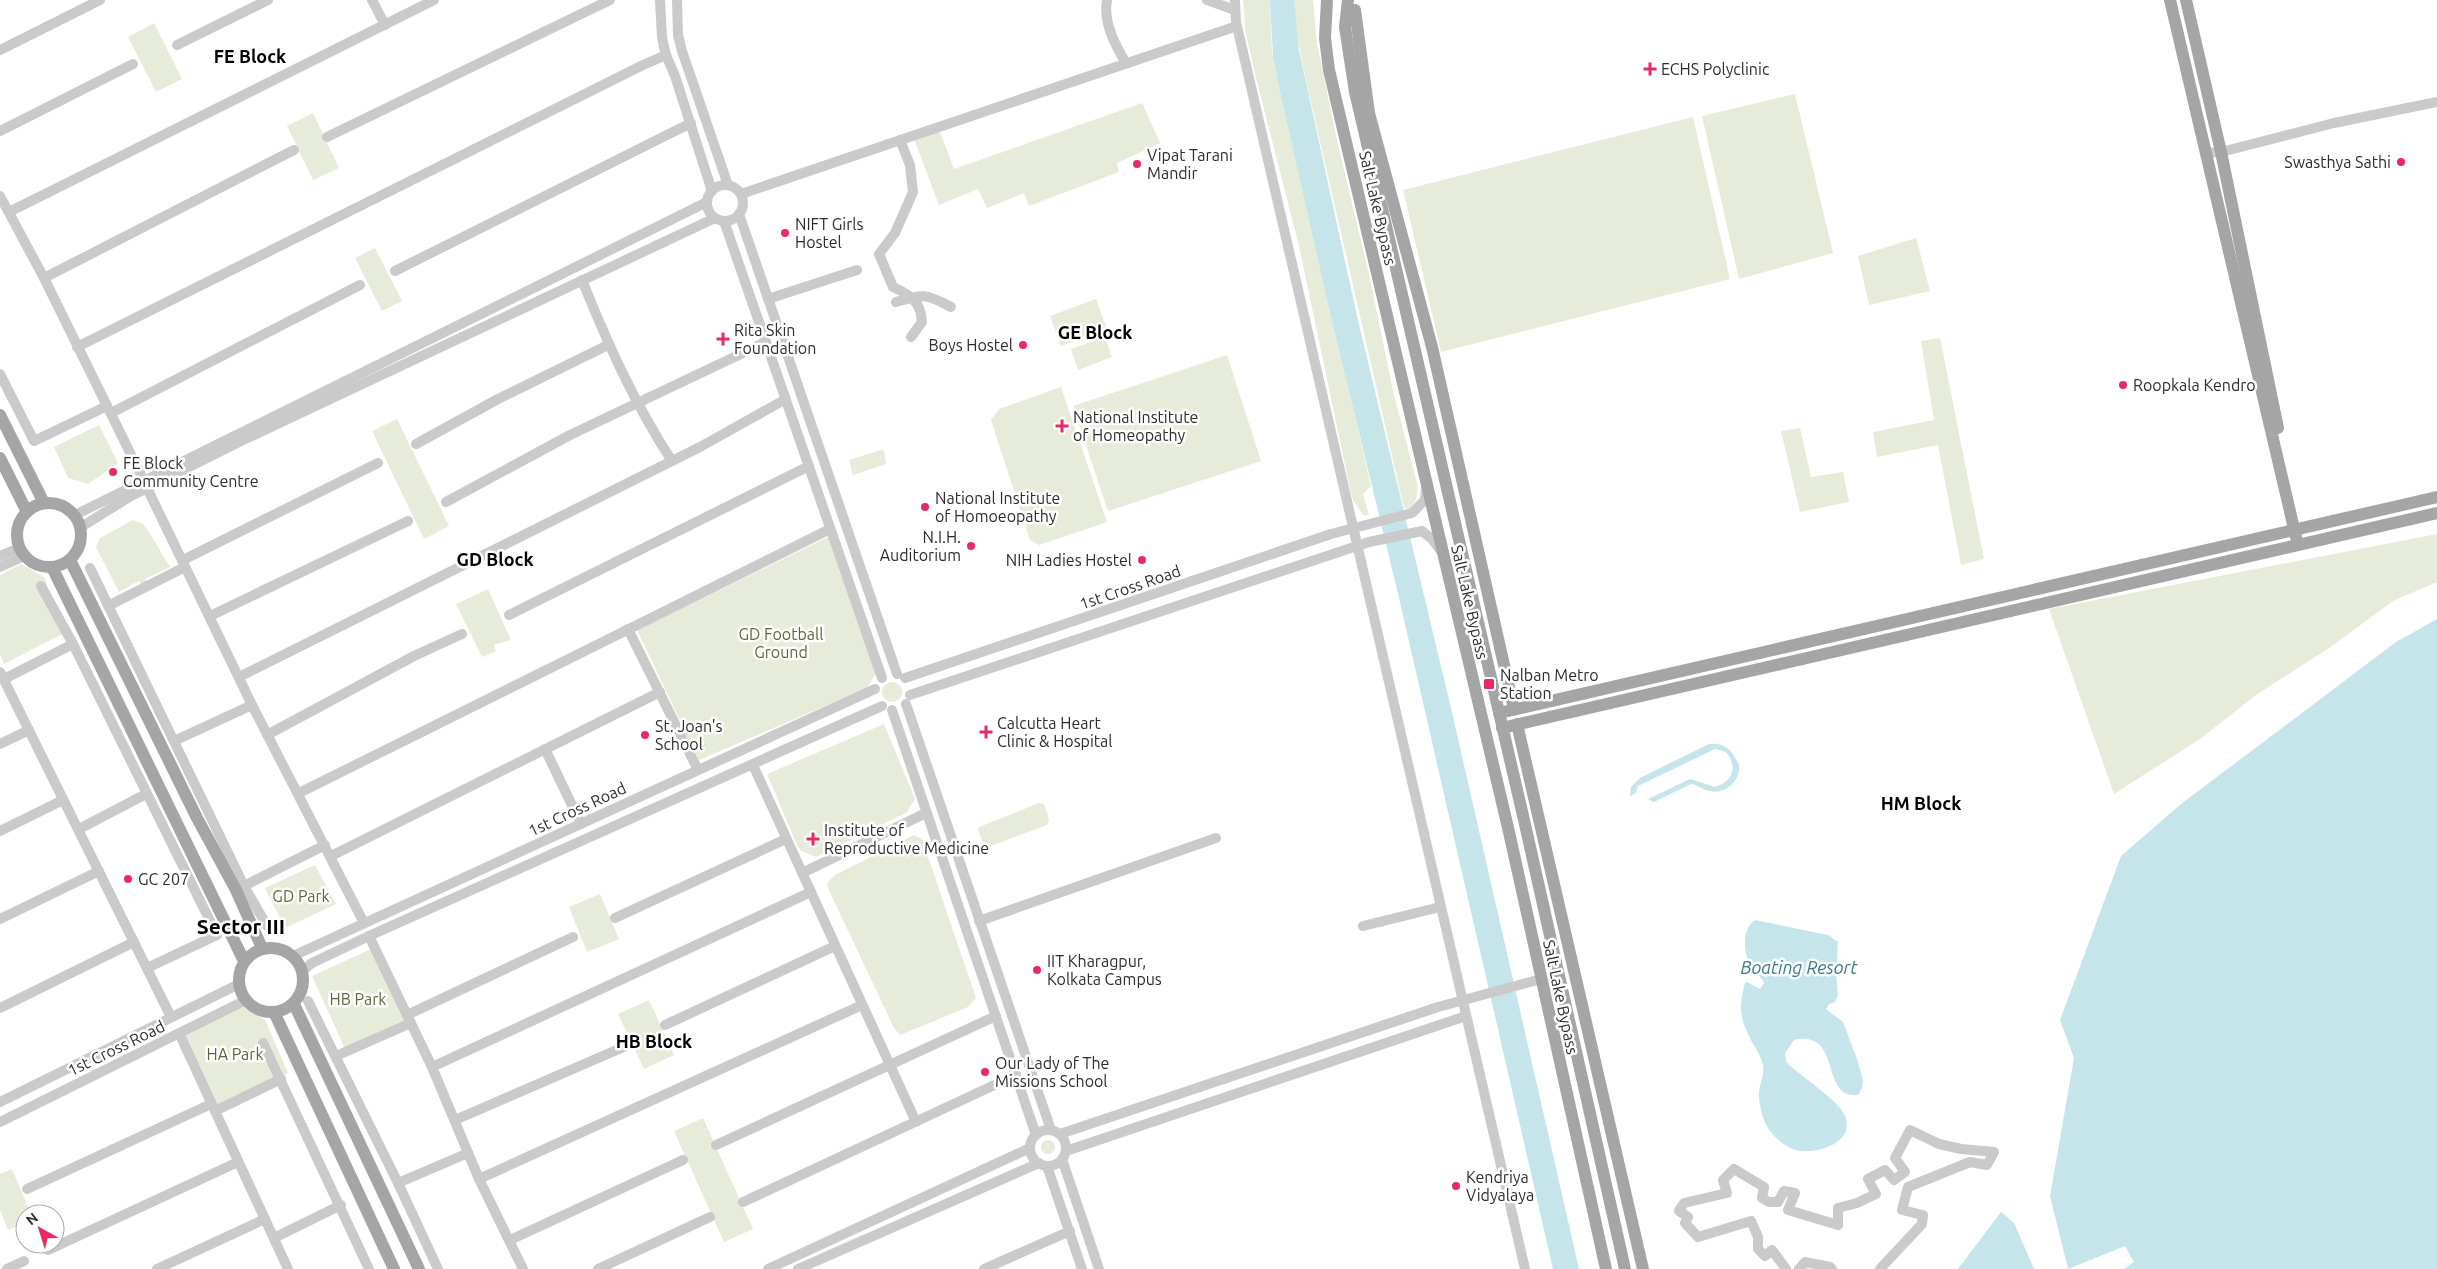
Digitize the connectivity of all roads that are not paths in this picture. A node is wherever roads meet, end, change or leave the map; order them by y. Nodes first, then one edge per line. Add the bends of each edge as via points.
1 (100, 0) edge
2 (268, 0) edge
3 (372, 0) edge
4 (434, 0) edge
5 (610, 0) edge
6 (660, 0) edge
7 (677, 0) edge
8 (1107, 0) edge
9 (1207, 0) edge
10 (1327, 0) edge
11 (2170, 0) edge
12 (2186, 0) edge
13 (1351, 3) edge
14 (1235, 5) edge
15 (385, 25) junction
16 (1237, 26) junction
17 (177, 45) dead end
18 (2197, 46) junction
19 (0, 50) edge
20 (2182, 50) junction
21 (666, 55) junction
22 (1126, 63) junction
23 (133, 64) dead end
24 (2437, 102) edge
25 (691, 123) junction
26 (0, 131) edge
27 (327, 136) dead end
28 (900, 140) junction
29 (294, 150) dead end
30 (2221, 152) junction
31 (2205, 153) junction
32 (1370, 158) junction
33 (1385, 175) junction
34 (728, 185) junction
35 (1377, 186) junction
36 (1358, 189) junction
37 (712, 190) junction
38 (740, 194) junction
39 (0, 196) edge
40 (707, 202) junction
41 (9, 212) junction
42 (739, 214) junction
43 (720, 219) junction
44 (626, 242) junction
45 (633, 256) junction
46 (857, 270) dead end
47 (395, 271) dead end
48 (44, 278) junction
49 (582, 280) junction
50 (360, 285) dead end
51 (525, 292) junction
52 (911, 298) junction
53 (768, 299) junction
54 (896, 302) dead end
55 (532, 304) junction
56 (951, 307) dead end
57 (1421, 308) junction
58 (911, 337) dead end
59 (1412, 340) junction
60 (766, 342) junction
61 (608, 345) junction
62 (78, 347) junction
63 (787, 353) junction
64 (772, 358) junction
65 (0, 374) edge
66 (348, 385) junction
67 (786, 399) junction
68 (638, 402) junction
69 (109, 409) junction
70 (0, 415) edge
71 (416, 444) dead end
72 (0, 458) edge
73 (672, 461) junction
74 (378, 463) dead end
75 (808, 466) junction
76 (146, 485) junction
77 (1426, 485) junction
78 (2437, 497) edge
79 (446, 502) dead end
80 (44, 503) junction
81 (27, 512) junction
82 (2437, 513) edge
83 (75, 515) junction
84 (408, 521) dead end
85 (81, 527) junction
86 (1354, 528) junction
87 (2299, 528) junction
88 (830, 529) junction
89 (2302, 544) junction
90 (1357, 546) junction
91 (21, 552) junction
92 (1442, 554) junction
93 (0, 556) edge
94 (70, 560) junction
95 (184, 564) junction
96 (1238, 566) junction
97 (0, 567) edge
98 (52, 567) junction
99 (90, 568) dead end
100 (1466, 572) junction
101 (2077, 579) junction
102 (1243, 583) junction
103 (42, 586) dead end
104 (1486, 588) junction
105 (2080, 595) junction
106 (108, 606) junction
107 (509, 615) dead end
108 (210, 616) junction
109 (628, 628) junction
110 (462, 634) dead end
111 (1015, 641) junction
112 (73, 644) junction
113 (1021, 658) junction
114 (2, 675) edge
115 (901, 676) junction
116 (239, 677) junction
117 (882, 678) junction
118 (875, 689) junction
119 (660, 692) junction
120 (908, 700) junction
121 (252, 705) junction
122 (882, 706) junction
123 (1514, 709) junction
124 (892, 710) junction
125 (1498, 713) junction
126 (1517, 724) junction
127 (1502, 728) junction
128 (29, 730) junction
129 (267, 735) junction
130 (174, 741) junction
131 (0, 744) edge
132 (545, 749) junction
133 (753, 765) junction
134 (698, 770) junction
135 (299, 793) junction
136 (146, 794) junction
137 (644, 795) junction
138 (63, 800) junction
139 (651, 810) junction
140 (926, 812) junction
141 (581, 824) junction
142 (79, 829) junction
143 (0, 831) edge
144 (1216, 838) dead end
145 (786, 839) junction
146 (543, 841) junction
147 (325, 845) junction
148 (331, 856) junction
149 (549, 856) junction
150 (98, 871) junction
151 (802, 873) junction
152 (244, 886) junction
153 (811, 892) junction
154 (413, 900) junction
155 (975, 906) junction
156 (1440, 907) junction
157 (960, 911) junction
158 (420, 913) junction
159 (615, 918) dead end
160 (0, 919) edge
161 (979, 921) junction
162 (364, 923) junction
163 (267, 926) dead end
164 (1362, 926) dead end
165 (369, 936) junction
166 (574, 937) dead end
167 (134, 942) junction
168 (835, 946) junction
169 (262, 948) junction
170 (293, 956) junction
171 (244, 961) junction
172 (147, 968) junction
173 (302, 971) junction
174 (1574, 973) junction
175 (1558, 975) junction
176 (1541, 979) junction
177 (239, 984) junction
178 (246, 1000) junction
179 (308, 1000) dead end
180 (1462, 1000) junction
181 (294, 1004) junction
182 (862, 1005) junction
183 (0, 1008) edge
184 (274, 1012) junction
185 (996, 1016) junction
186 (1466, 1016) junction
187 (171, 1017) junction
188 (409, 1019) junction
189 (665, 1025) dead end
190 (180, 1033) junction
191 (130, 1038) junction
192 (263, 1043) dead end
193 (626, 1046) dead end
194 (137, 1054) junction
195 (336, 1056) junction
196 (890, 1064) junction
197 (432, 1067) junction
198 (1016, 1075) junction
199 (281, 1079) junction
200 (0, 1102) edge
201 (213, 1107) junction
202 (455, 1120) junction
203 (0, 1122) edge
204 (916, 1122) junction
205 (1056, 1132) junction
206 (1036, 1135) junction
207 (716, 1145) dead end
208 (1030, 1148) junction
209 (468, 1153) junction
210 (1064, 1155) junction
211 (683, 1160) dead end
212 (238, 1162) junction
213 (1043, 1165) junction
214 (479, 1179) junction
215 (398, 1183) junction
216 (27, 1189) dead end
217 (743, 1202) dead end
218 (341, 1205) junction
219 (710, 1217) dead end
220 (265, 1220) junction
221 (1070, 1231) junction
222 (274, 1238) junction
223 (510, 1240) junction
224 (65, 1242) edge
225 (814, 1248) junction
226 (818, 1260) junction
227 (24, 1261) dead end
228 (7, 1269) edge
229 (157, 1269) edge
230 (288, 1269) edge
231 (369, 1269) edge
232 (394, 1269) edge
233 (419, 1269) edge
234 (438, 1269) edge
235 (523, 1269) edge
236 (598, 1269) edge
237 (768, 1269) edge
238 (798, 1269) edge
239 (984, 1269) edge
240 (1082, 1269) edge
241 (1099, 1269) edge
242 (1525, 1269) edge
243 (1606, 1269) edge
244 (1625, 1269) edge
245 (1643, 1269) edge
246 (1786, 1269) edge
247 (1799, 1269) edge
248 (1832, 1269) edge
249 (1880, 1269) edge

1 - 19 street
2 - 17 street
3 - 15 street
4 - 15 street
5 - 27 street
6 - 21 street
7 - 34 street via 682,51
8 - 22 street via 1115,45
9 - 14 street
10 - 36 main road, Salt Lake Bypass via 1329,70
11 - 20 main road
12 - 18 main road
13 - 32 main road, Salt Lake Bypass via 1345,27 1347,48
13 - 33 main road, Salt Lake Bypass via 1369,113
14 - 16 street
15 - 41 street
16 - 22 street
16 - 86 street
18 - 20 main road
18 - 30 main road
20 - 31 main road
21 - 25 street
21 - 62 street
22 - 28 street
23 - 26 street
24 - 30 street via 2334,123
25 - 37 street
25 - 47 street
28 - 38 street
28 - 52 street via 910,166 913,192 895,233 880,254 893,287
29 - 48 street
30 - 31 street
30 - 87 main road
31 - 87 main road
32 - 33 main road
32 - 35 main road, Salt Lake Bypass
33 - 57 main road, Salt Lake Bypass
34 - 37 street
34 - 38 street
35 - 36 main road
35 - 59 main road, Salt Lake Bypass
36 - 77 main road, Salt Lake Bypass
37 - 40 street
38 - 42 street via 742,207
39 - 41 street
40 - 43 street via 708,210
40 - 44 street
41 - 48 street
42 - 43 street via 730,220
42 - 53 street
43 - 45 street
43 - 60 street
44 - 45 street
44 - 51 street
45 - 49 street
46 - 53 street
48 - 62 street
49 - 55 street
49 - 61 street
50 - 69 street
51 - 55 street
51 - 66 street
52 - 54 street
52 - 56 street via 919,294
52 - 58 street via 921,310 922,322
53 - 63 street
55 - 66 street
57 - 59 main road
57 - 104 main road, Salt Lake Bypass via 1461,468
59 - 100 main road, Salt Lake Bypass
60 - 64 street
60 - 68 street
61 - 68 street
61 - 71 street
62 - 69 street
63 - 64 street
63 - 115 street
64 - 67 street
65 - 69 street via 34,441
66 - 76 street
67 - 73 street
67 - 75 street
68 - 73 street
68 - 79 street
69 - 76 street
70 - 80 main road
72 - 81 main road
73 - 116 street
74 - 95 street
75 - 88 street
75 - 107 street
76 - 83 street
76 - 85 street
76 - 95 street
77 - 86 street, 1st Cross Road via 1425,500 1412,513
77 - 92 main road, Salt Lake Bypass
78 - 87 main road
80 - 81 main road
80 - 83 main road via 61,504
81 - 91 main road via 18,528
82 - 89 main road
83 - 85 main road
84 - 108 street
85 - 94 main road via 81,541
86 - 90 street
86 - 96 street, 1st Cross Road
87 - 89 main road
87 - 101 main road
88 - 109 street
88 - 117 street
89 - 105 main road
90 - 92 street, 1st Cross Road via 1422,531
90 - 102 street, 1st Cross Road
90 - 156 street
91 - 93 street
91 - 97 street
91 - 98 main road via 40,566
92 - 176 main road, Salt Lake Bypass
94 - 98 main road
94 - 169 main road
95 - 106 street
95 - 108 street
96 - 102 street
96 - 111 street, 1st Cross Road
98 - 171 main road
99 - 106 street
100 - 104 main road
100 - 125 main road, Salt Lake Bypass
101 - 105 main road
101 - 123 main road
102 - 113 street, 1st Cross Road
103 - 112 street
104 - 123 main road, Salt Lake Bypass
105 - 126 main road
106 - 130 street
108 - 116 street
109 - 119 street
109 - 135 street
110 - 129 street via 414,656
111 - 113 street
111 - 115 street, 1st Cross Road
112 - 114 street
112 - 136 street
113 - 120 street, 1st Cross Road
114 - 128 street
115 - 117 street via 889,674
115 - 120 street via 909,683
116 - 121 street
117 - 118 street
118 - 122 street via 876,698
118 - 134 street, 1st Cross Road
119 - 132 street
119 - 134 street
120 - 124 street
120 - 155 street
121 - 129 street
121 - 130 street
122 - 124 street
122 - 133 street, 1st Cross Road
123 - 125 main road
123 - 126 street
124 - 140 street
125 - 127 main road, Salt Lake Bypass
126 - 127 main road
126 - 174 main road, Salt Lake Bypass
127 - 175 main road, Salt Lake Bypass
128 - 131 street
128 - 138 street
129 - 135 street
130 - 152 street
132 - 141 street
132 - 148 street
133 - 139 street, 1st Cross Road
133 - 145 street
134 - 137 street, 1st Cross Road
135 - 147 street
136 - 142 street
136 - 172 street via 217,935
137 - 139 street
137 - 141 street, 1st Cross Road
138 - 142 street
138 - 143 street
139 - 149 street, 1st Cross Road
140 - 151 street
140 - 157 street
141 - 146 street, 1st Cross Road
142 - 150 street
144 - 161 street
145 - 151 street
145 - 159 street
146 - 149 street
146 - 154 street, 1st Cross Road
147 - 148 street
147 - 152 street
148 - 162 street
149 - 158 street, 1st Cross Road
150 - 160 street
150 - 167 street
151 - 153 street
152 - 163 street
153 - 168 street
153 - 197 street
154 - 158 street
154 - 162 street, 1st Cross Road
155 - 157 street
155 - 161 street
156 - 164 street
156 - 180 street
157 - 185 street
158 - 165 street, 1st Cross Road
161 - 205 street
162 - 170 street, 1st Cross Road
165 - 173 street, 1st Cross Road
165 - 188 street
166 - 188 street
167 - 172 street
167 - 183 street
168 - 182 street
168 - 189 street
169 - 170 main road via 283,949
169 - 171 main road
170 - 173 main road
171 - 177 main road
172 - 187 street
173 - 181 main road via 303,986
174 - 175 main road
174 - 245 main road, Salt Lake Bypass
175 - 176 main road
175 - 244 main road, Salt Lake Bypass
176 - 180 street
176 - 243 main road, Salt Lake Bypass
177 - 178 main road
177 - 187 street
178 - 184 main road via 262,1011
178 - 190 street, 1st Cross Road
179 - 195 street
180 - 186 street
180 - 205 street
181 - 184 main road
181 - 233 main road
182 - 196 street
182 - 214 street
184 - 232 main road
185 - 196 street
185 - 198 street
186 - 210 street
186 - 242 street
187 - 191 street
188 - 195 street
188 - 197 street
190 - 194 street, 1st Cross Road
190 - 201 street
191 - 194 street
191 - 200 street
192 - 199 street
193 - 202 street
194 - 203 street, 1st Cross Road
195 - 215 street
196 - 204 street
196 - 207 street
197 - 202 street
198 - 204 street
198 - 206 street
199 - 201 street
199 - 218 street
201 - 212 street
201 - 216 street
202 - 209 street
204 - 217 street
205 - 206 street via 1045,1130
205 - 210 street via 1064,1139
206 - 208 street
208 - 213 street via 1035,1160
208 - 225 street
209 - 214 street
209 - 215 street
210 - 213 street via 1054,1165
210 - 241 street
211 - 223 street
212 - 220 street
212 - 224 street
213 - 221 street
213 - 226 street
214 - 223 street
215 - 234 street
218 - 222 street
218 - 231 street
219 - 236 street
220 - 222 street
220 - 229 street
221 - 239 street
221 - 240 street
222 - 230 street
223 - 235 street
225 - 226 street
225 - 237 street
226 - 238 street
227 - 228 street
246 - 249 street via 1772,1250 1765,1256 1758,1249 1758,1237 1752,1221 1698,1237 1685,1223 1688,1217 1679,1212 1684,1203 1727,1193 1723,1180 1734,1169 1764,1187 1762,1198 1769,1202 1778,1202 1784,1191 1795,1193 1788,1210 1838,1225 1838,1208 1876,1194 1868,1179 1885,1170 1894,1180 1905,1172 1894,1158 1910,1130 1939,1144 1994,1152 1987,1165 1970,1162 1908,1187 1902,1210 1923,1215 1922,1224
247 - 248 street via 1806,1262

